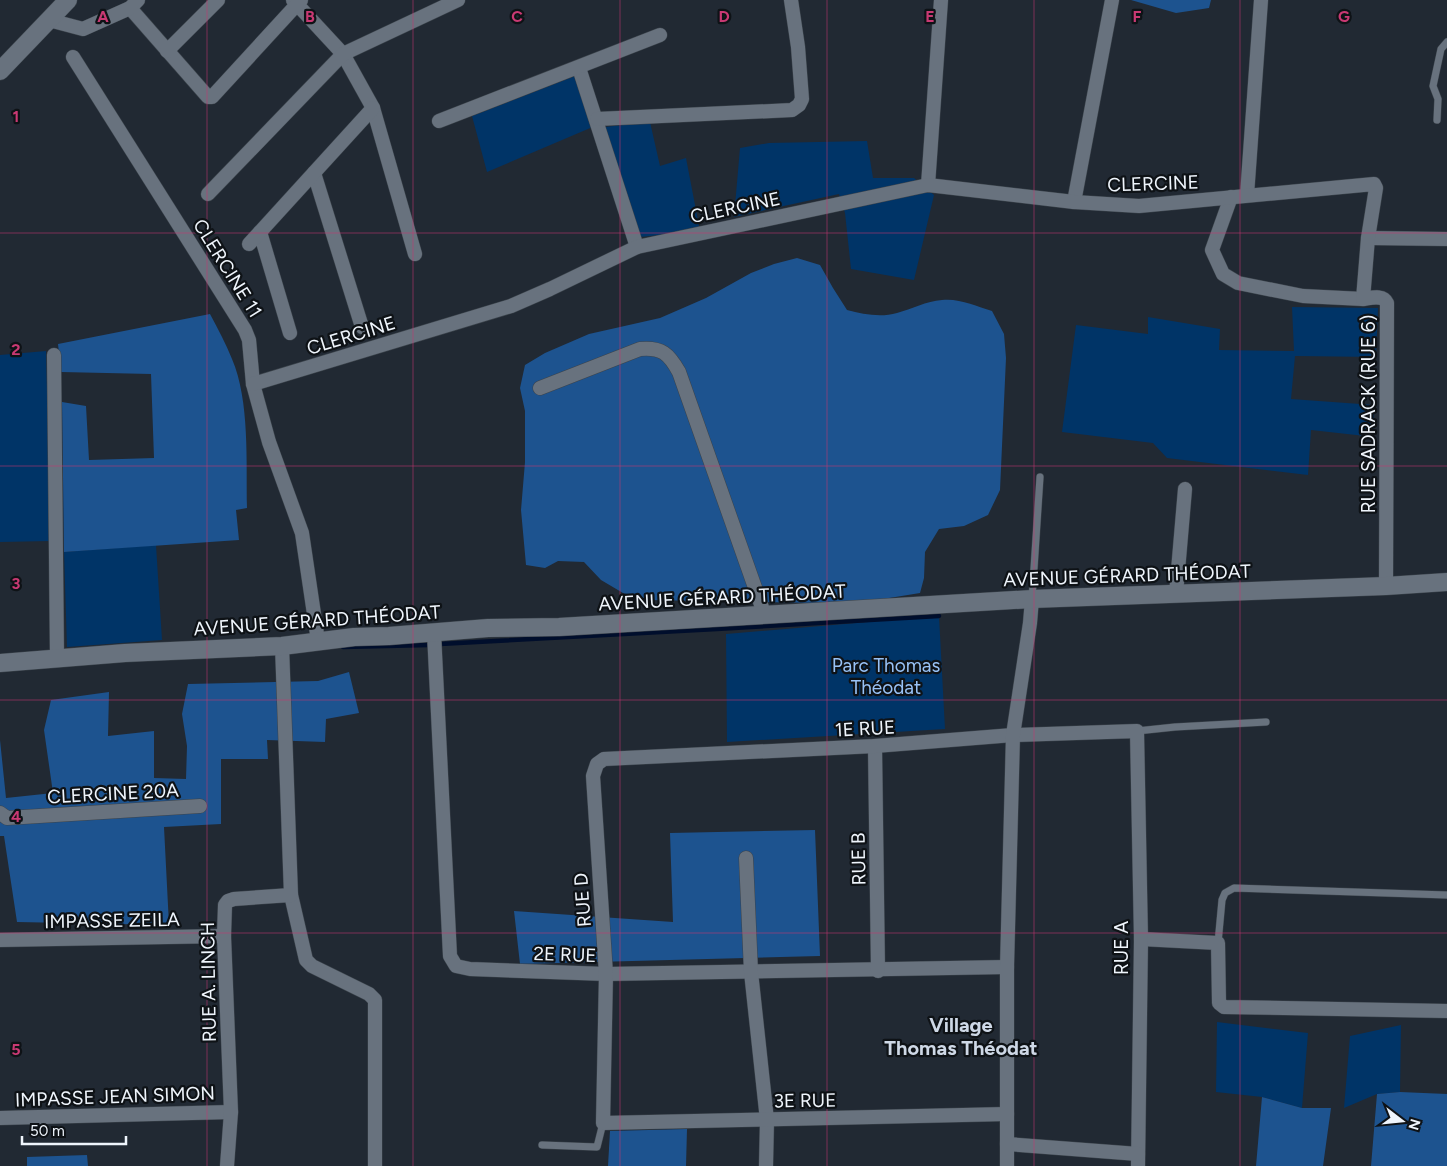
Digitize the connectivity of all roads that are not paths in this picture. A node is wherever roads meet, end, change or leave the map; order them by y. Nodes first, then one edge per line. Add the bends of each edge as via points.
1 (68, 0) edge
2 (218, 0) edge
3 (458, 0) edge
4 (791, 0) edge
5 (941, 0) edge
6 (1112, 0) edge
7 (1261, 0) edge
8 (297, 1) edge
9 (134, 4) edge
10 (49, 20) junction
11 (660, 35) dead end
12 (1447, 42) edge
13 (168, 51) junction
14 (343, 54) junction
15 (73, 56) dead end
16 (579, 68) junction
17 (0, 71) edge
18 (373, 108) junction
19 (597, 119) junction
20 (1437, 120) dead end
21 (439, 121) dead end
22 (314, 173) junction
23 (928, 185) junction
24 (208, 194) dead end
25 (1247, 195) junction
26 (1231, 197) junction
27 (1074, 202) junction
28 (260, 232) junction
29 (1368, 238) junction
30 (1447, 239) edge
31 (249, 244) dead end
32 (637, 247) junction
33 (415, 254) dead end
34 (1363, 299) junction
35 (362, 326) dead end
36 (290, 333) dead end
37 (54, 355) dead end
38 (253, 384) junction
39 (540, 388) dead end
40 (1040, 477) dead end
41 (1185, 489) dead end
42 (1447, 582) edge
43 (1386, 586) junction
44 (1176, 594) junction
45 (1032, 599) junction
46 (765, 616) junction
47 (434, 633) junction
48 (318, 641) junction
49 (283, 649) junction
50 (57, 658) junction
51 (0, 663) edge
52 (1266, 722) dead end
53 (1137, 731) junction
54 (1013, 735) junction
55 (875, 746) junction
56 (597, 764) joint
57 (200, 806) dead end
58 (0, 813) edge
59 (746, 858) dead end
60 (291, 895) junction
61 (1447, 895) edge
62 (224, 936) junction
63 (1141, 939) junction
64 (0, 940) edge
65 (1218, 943) junction
66 (1008, 967) junction
67 (878, 971) junction
68 (751, 972) junction
69 (606, 974) junction
70 (1447, 1011) edge
71 (231, 1112) junction
72 (1007, 1114) junction
73 (0, 1118) edge
74 (767, 1120) junction
75 (603, 1123) junction
76 (1007, 1144) junction
77 (542, 1145) dead end
78 (1138, 1160) edge
79 (227, 1166) edge
80 (375, 1166) edge
81 (766, 1166) edge
82 (1007, 1166) edge

1 - 10 street
2 - 13 street
3 - 14 street
4 - 19 street via 802,99 792,110
5 - 23 street
6 - 27 street
7 - 25 street
8 - 13 street via 212,96 208,97
8 - 14 street
9 - 10 street via 83,29
9 - 13 street
10 - 17 street
11 - 16 street
12 - 20 lane via 1442,49 1433,86 1438,99
14 - 18 street
14 - 24 street
15 - 38 street, CLERCINE 11 via 245,330
16 - 19 street
16 - 21 street
18 - 22 street
18 - 33 street
19 - 32 street
22 - 28 street
22 - 35 street
23 - 27 street, CLERCINE
23 - 32 street, CLERCINE
25 - 26 street, CLERCINE
25 - 29 street, RUE SADRACK (RUE 6) via 1374,184
26 - 27 street, CLERCINE via 1139,206
26 - 34 street via 1212,250 1223,274 1238,283 1295,295
28 - 31 street
28 - 36 street
29 - 30 street
29 - 34 street, RUE SADRACK (RUE 6)
32 - 38 street, CLERCINE via 511,306
34 - 43 street, RUE SADRACK (RUE 6) via 1381,297 1387,303
37 - 50 street
38 - 48 street, CLERCINE 11 via 269,442 302,533
39 - 46 street via 640,349 664,352 672,360
40 - 45 lane
41 - 44 street
42 - 43 street, AVENUE GÉRARD THÉODAT
43 - 44 street, AVENUE GÉRARD THÉODAT
44 - 45 street, AVENUE GÉRARD THÉODAT
45 - 46 street, AVENUE GÉRARD THÉODAT
45 - 54 street
46 - 47 street, AVENUE GÉRARD THÉODAT
47 - 48 street, AVENUE GÉRARD THÉODAT via 354,636
47 - 69 street, 2E RUE via 450,956 456,966 470,969
48 - 49 street, AVENUE GÉRARD THÉODAT
49 - 50 street, AVENUE GÉRARD THÉODAT via 205,648
49 - 60 street
50 - 51 street, AVENUE GÉRARD THÉODAT
52 - 53 lane
53 - 54 street, 1E RUE
53 - 63 street, RUE A
54 - 55 street, 1E RUE
54 - 66 street
55 - 56 street, 1E RUE via 604,759
55 - 67 street, RUE B
56 - 69 street, RUE D via 593,776
57 - 58 street, CLERCINE 20A via 7,818
59 - 68 street
60 - 62 street, RUE A. LINCH via 228,901 225,905
60 - 80 street via 306,960 375,1000
61 - 65 lane via 1234,888 1225,893 1222,900
62 - 64 street, IMPASSE ZEILA
62 - 71 street, RUE A. LINCH
63 - 65 street
63 - 78 street, RUE A
65 - 70 street via 1219,1002 1224,1007
66 - 67 street, 2E RUE
66 - 72 street
67 - 68 street, 2E RUE
68 - 69 street, 2E RUE
68 - 74 street
69 - 75 street, RUE D
71 - 73 street, IMPASSE JEAN SIMON
71 - 79 street, RUE A. LINCH
72 - 74 street, 3E RUE
72 - 76 street
74 - 75 street, 3E RUE
74 - 81 street
75 - 77 lane via 597,1148
76 - 78 street
76 - 82 street

